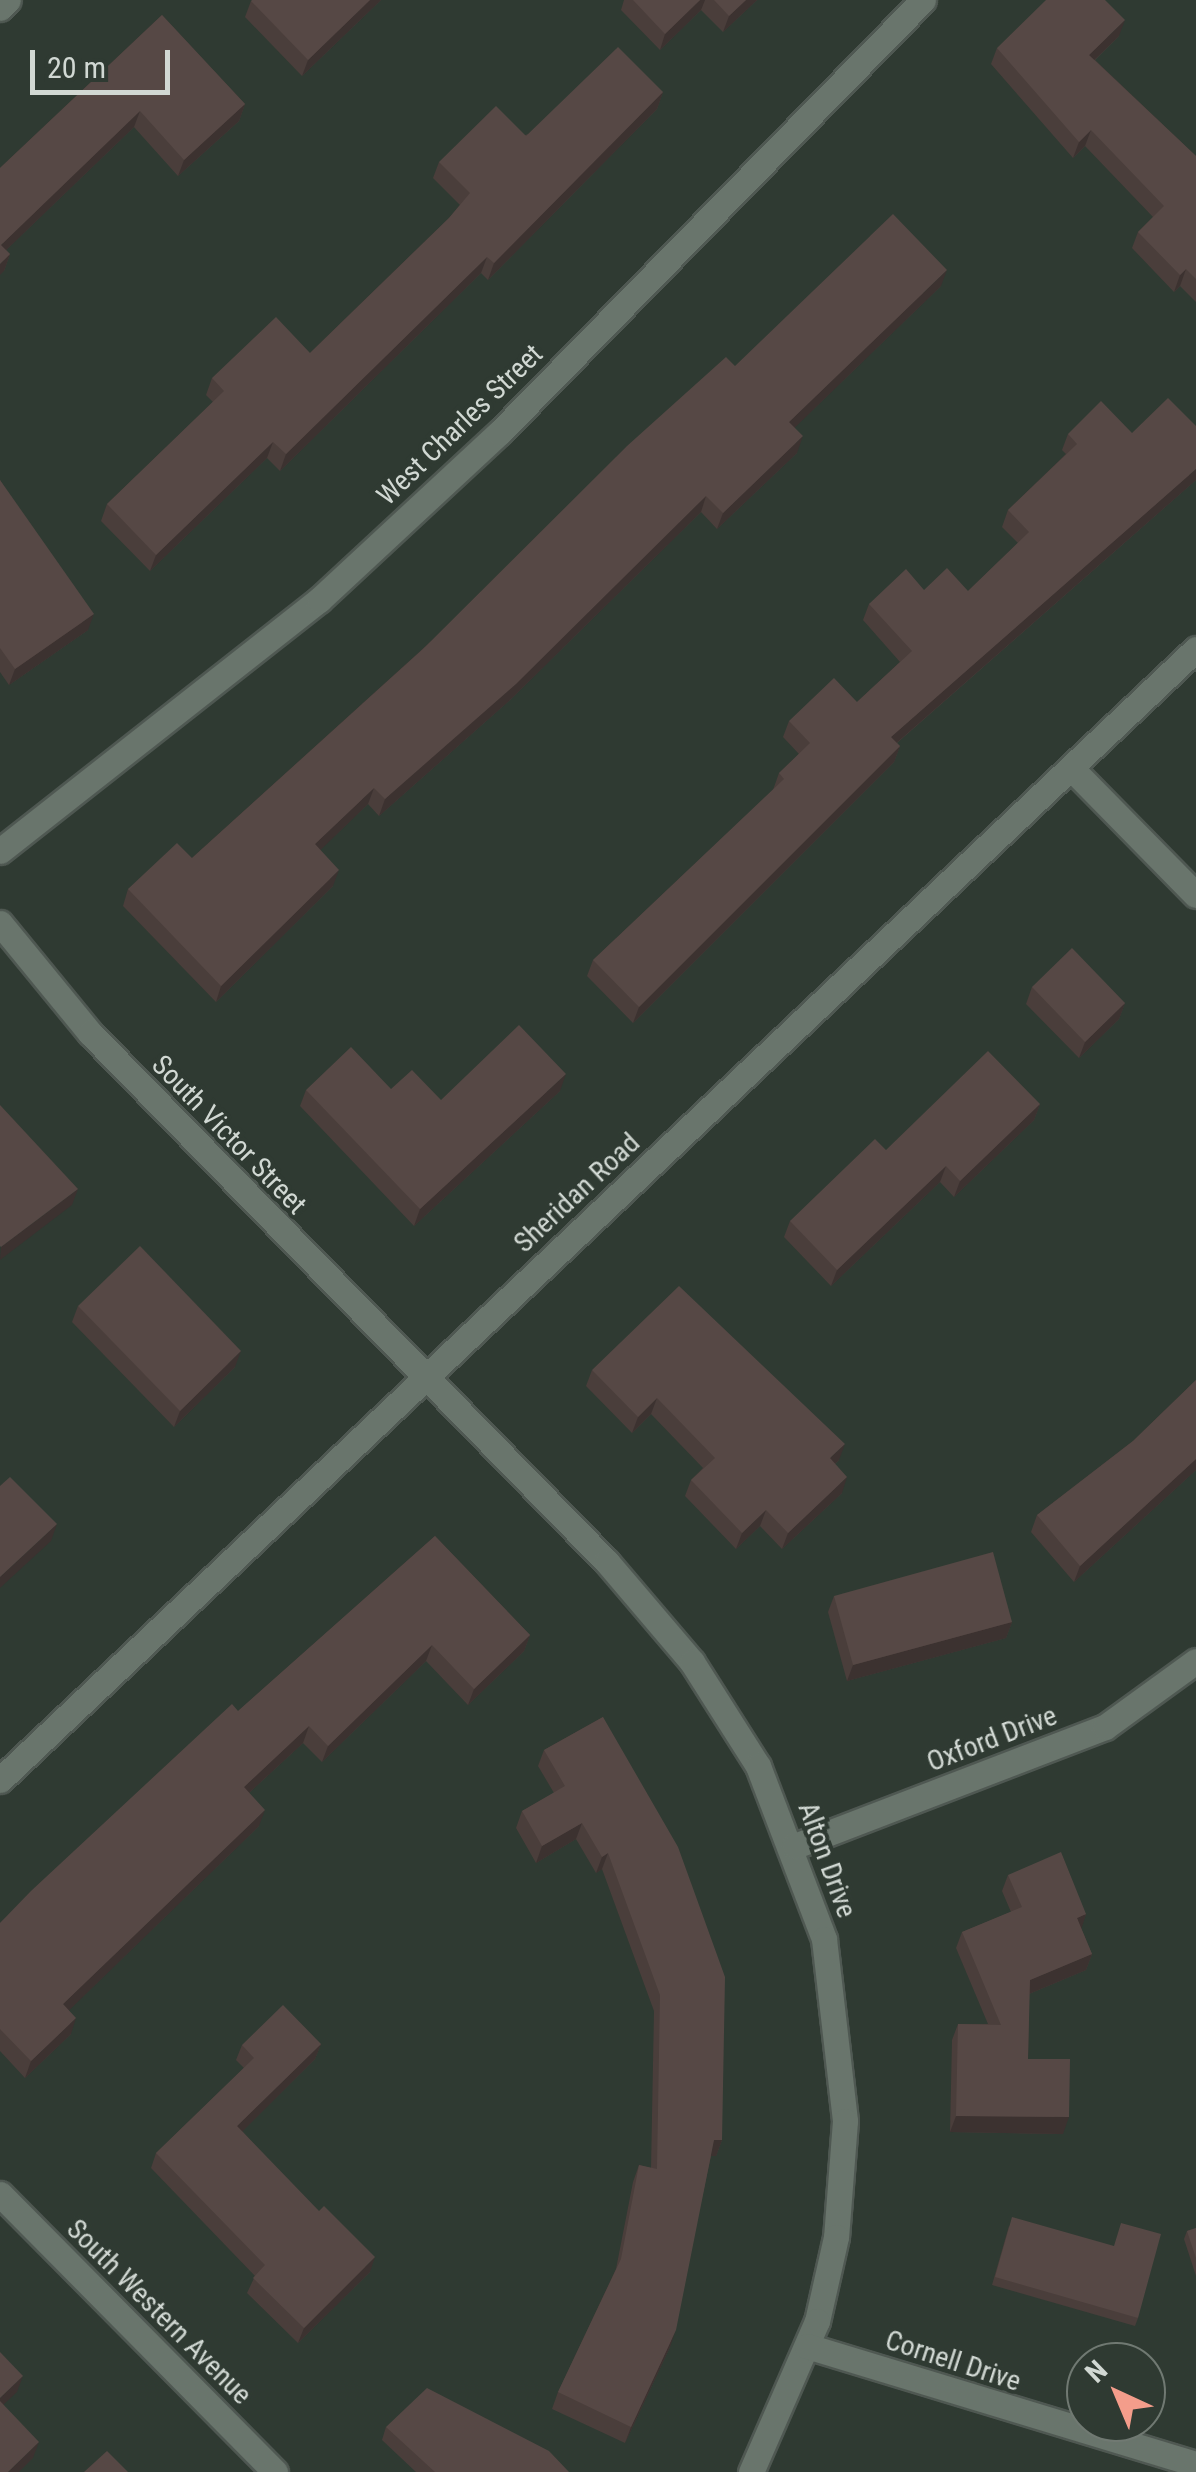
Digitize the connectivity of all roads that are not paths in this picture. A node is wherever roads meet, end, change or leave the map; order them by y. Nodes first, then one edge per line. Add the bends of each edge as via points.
1 (8, 0) edge
2 (923, 0) edge
3 (0, 8) edge
4 (1196, 650) edge
5 (1070, 768) junction
6 (0, 852) edge
7 (1196, 894) edge
8 (0, 923) edge
9 (425, 1378) junction
10 (1196, 1661) edge
11 (0, 1780) edge
12 (795, 1846) junction
13 (0, 2194) edge
14 (807, 2346) junction
15 (1196, 2464) edge
16 (275, 2472) edge
17 (752, 2472) edge

1 - 3 street
2 - 6 street, West Charles Street via 402,523 146,742
4 - 5 street, Sheridan Road
5 - 7 street
5 - 9 street, Sheridan Road
8 - 9 street, South Victor Street via 90,1032
9 - 11 street, Sheridan Road
9 - 12 street, Alton Drive via 692,1662
10 - 12 street, Oxford Drive via 1105,1727
12 - 14 street, Alton Drive via 827,1955 845,2121 836,2238
13 - 16 street, South Western Avenue
14 - 15 street, Cornell Drive
14 - 17 street, Alton Drive

